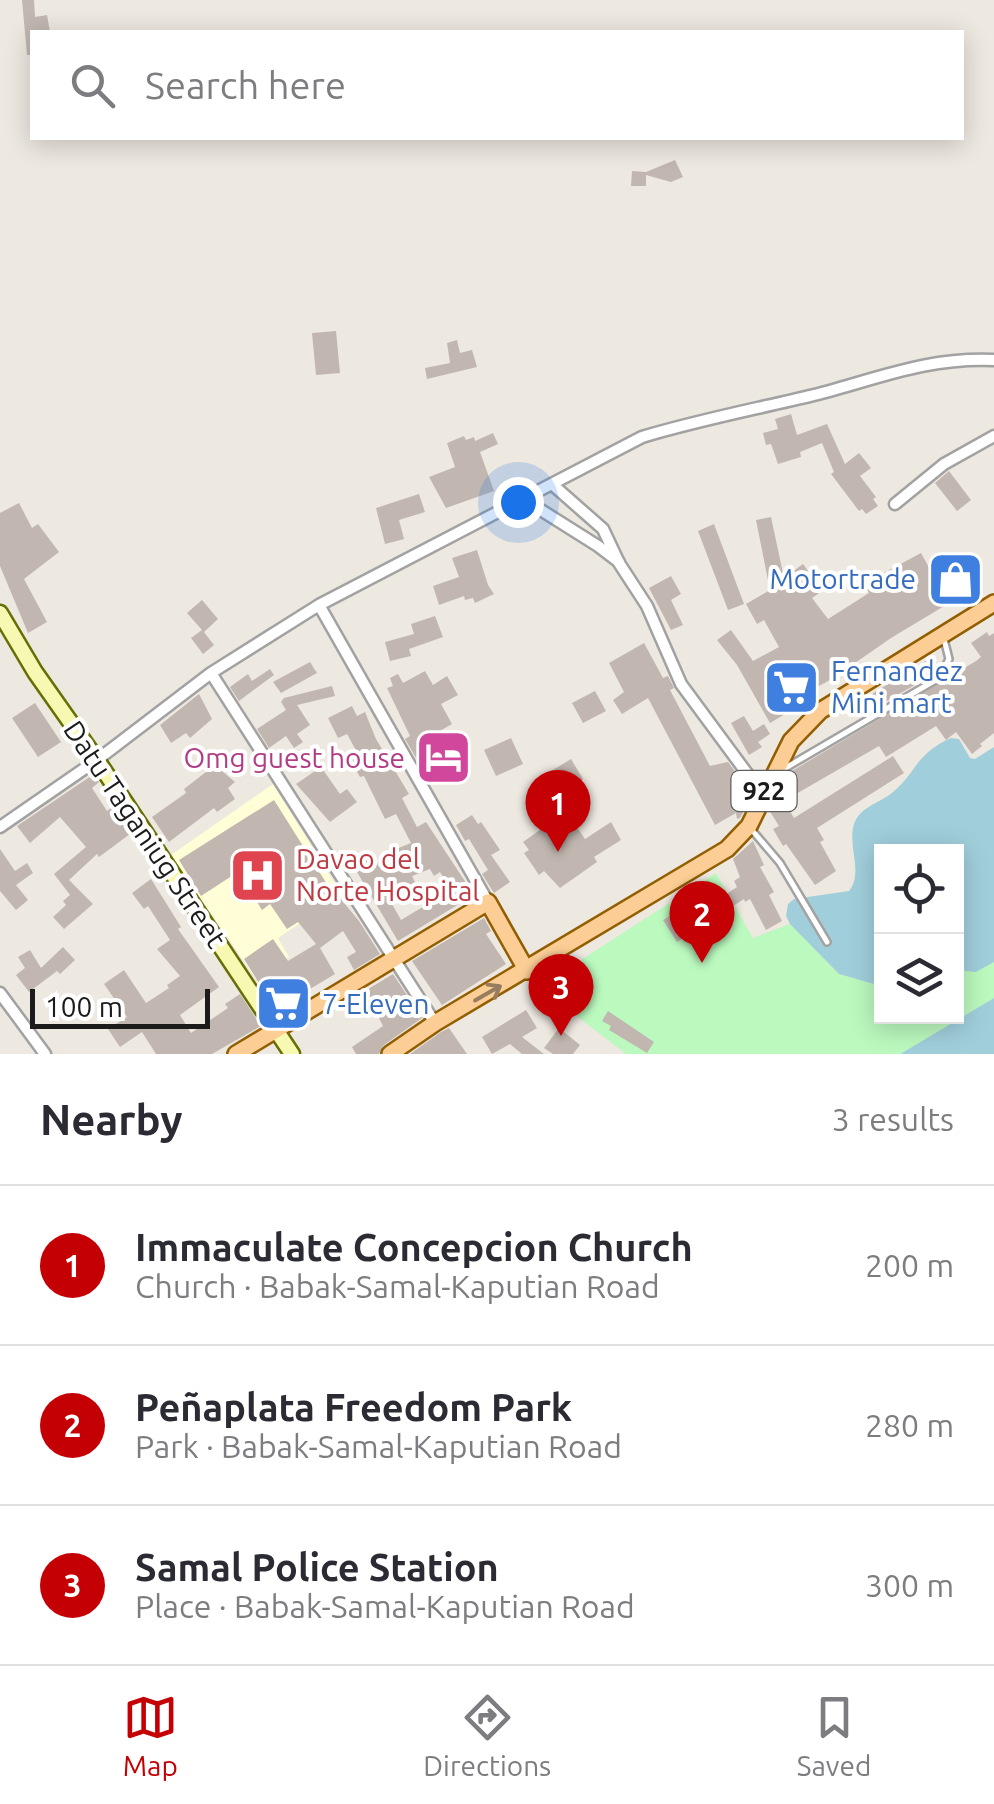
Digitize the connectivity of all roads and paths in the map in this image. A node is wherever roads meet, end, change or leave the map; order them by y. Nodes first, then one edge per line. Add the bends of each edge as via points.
1 (994, 360) edge
2 (994, 436) edge
3 (552, 485) junction
4 (525, 500) junction
5 (895, 504) dead end
6 (619, 563) junction
7 (994, 603) edge
8 (319, 604) junction
9 (0, 613) edge
10 (943, 634) junction
11 (211, 673) junction
12 (97, 760) junction
13 (771, 776) junction
14 (762, 795) junction
15 (749, 826) junction
16 (0, 827) edge
17 (488, 902) junction
18 (827, 942) dead end
19 (393, 956) junction
20 (527, 971) junction
21 (0, 993) edge
22 (435, 1023) junction
23 (276, 1029) junction
24 (44, 1054) edge
25 (236, 1054) edge
26 (292, 1054) edge
27 (390, 1054) edge

1 - 3 street via 902,368 688,423 642,437
2 - 5 street via 944,464
3 - 4 street
3 - 6 street via 603,529
4 - 6 street
4 - 8 street
6 - 14 street via 647,606 681,684
7 - 10 main road, 922
8 - 11 street
8 - 17 street
9 - 12 main road, Datu Taganiug Street
10 - 13 main road, 922 via 820,711
10 - 13 lane via 949,659 939,678
11 - 12 street
11 - 19 street
12 - 16 street
12 - 23 main road, Datu Taganiug Street
13 - 14 main road, 922
14 - 15 main road, 922
15 - 18 lane via 800,892
15 - 20 main road, 922 via 727,849
17 - 19 main road
17 - 20 main road
19 - 22 street
19 - 23 main road
22 -> 20 main road, 922
21 - 24 street
22 - 27 main road, 922
23 - 25 main road
23 - 26 main road, Datu Taganiug Street

